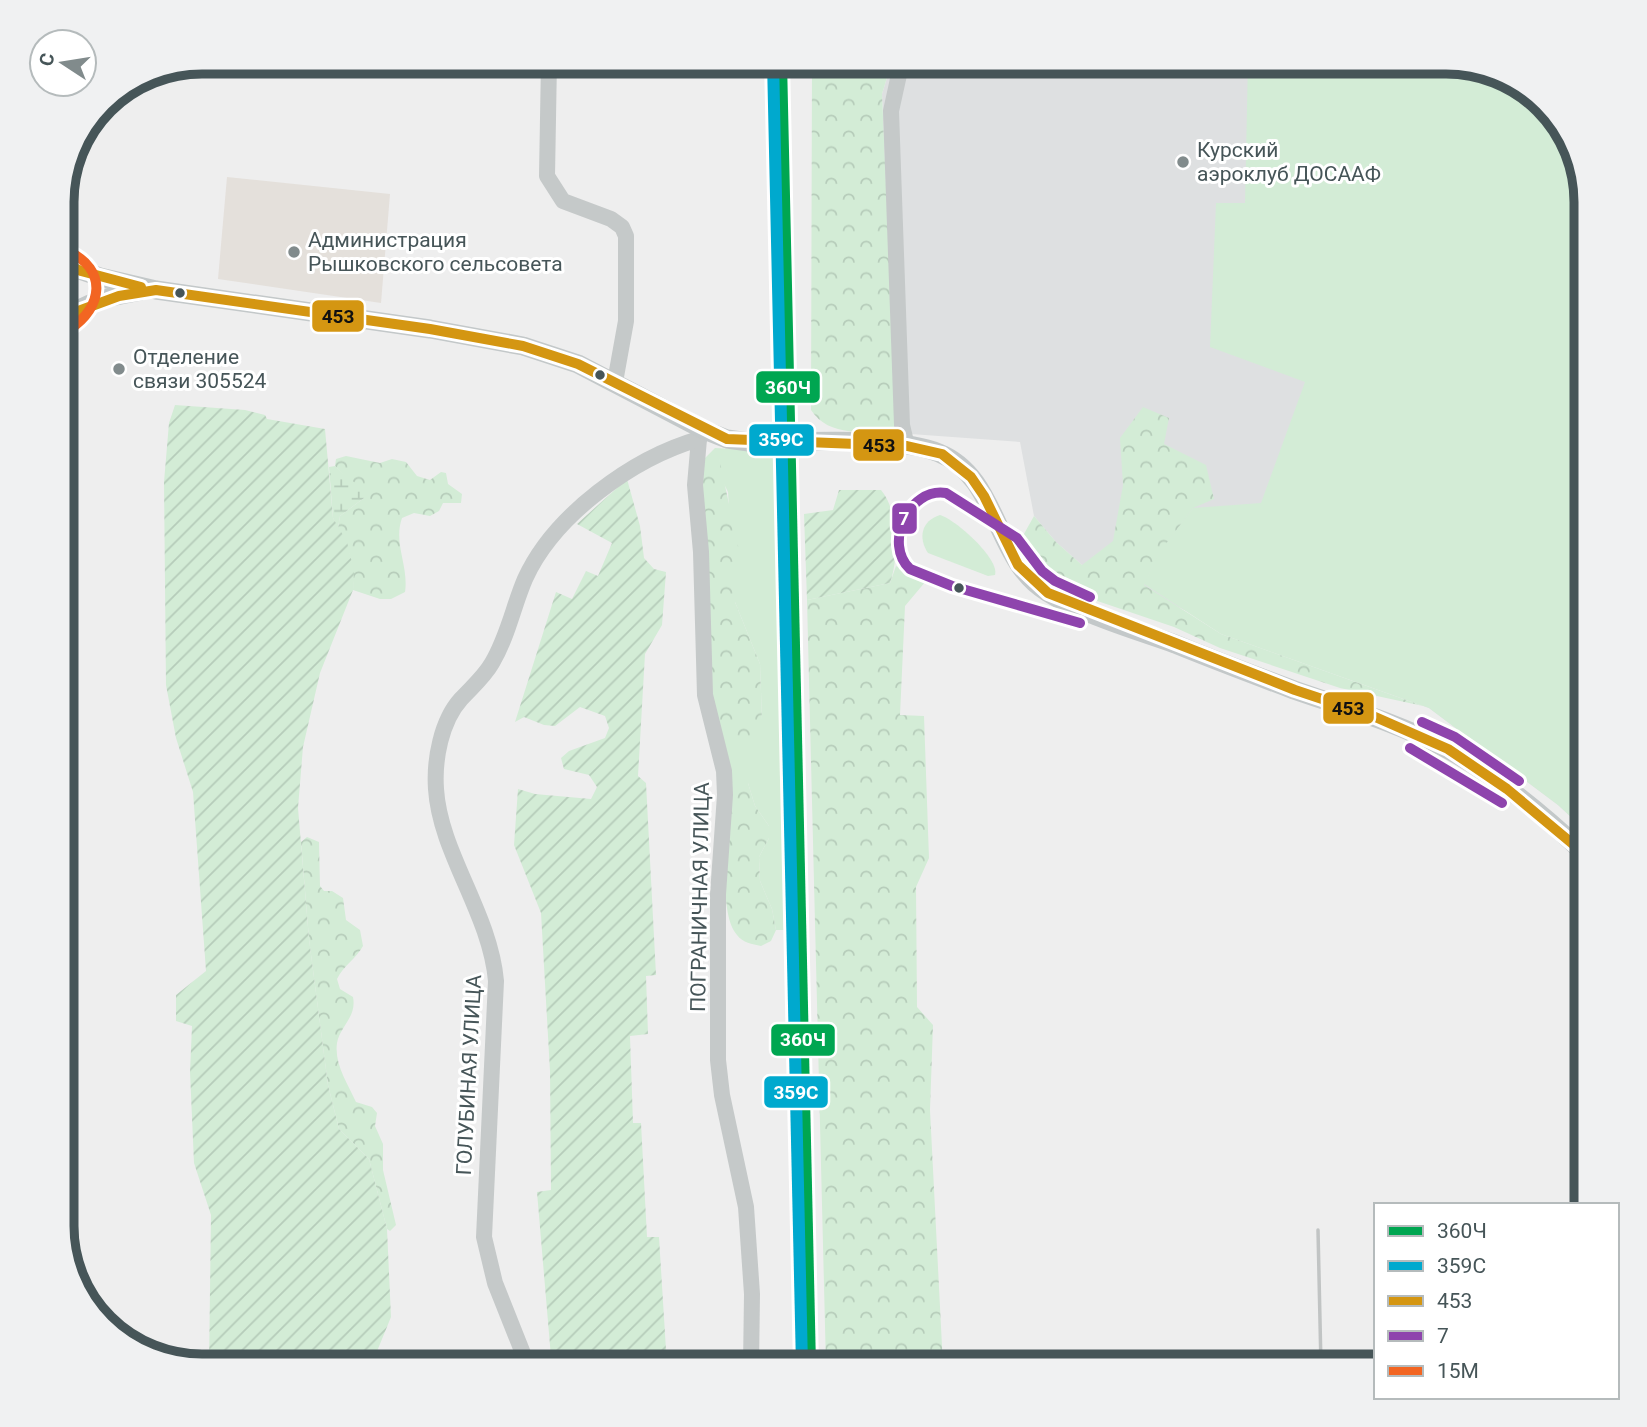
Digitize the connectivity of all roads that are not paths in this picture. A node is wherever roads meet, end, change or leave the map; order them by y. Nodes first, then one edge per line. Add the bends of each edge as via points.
1 (549, 74) edge
2 (899, 74) edge
3 (74, 267) edge
4 (74, 273) edge
5 (156, 290) junction
6 (74, 307) edge
7 (74, 312) edge
8 (615, 382) junction
9 (701, 435) junction
10 (907, 446) junction
11 (1574, 845) edge
12 (523, 1354) edge
13 (751, 1354) edge

1 - 8 street via 547,176 563,201 611,219 626,236 628,280
2 - 10 street via 891,111 902,425
3 - 5 main road
4 - 6 main road via 83,288
5 - 7 main road via 123,293
5 - 8 main road via 498,340 549,354
8 - 9 main road
9 - 10 main road via 739,441
9 - 12 street, ГОЛУБИНАЯ УЛИЦА via 619,477 541,552 525,579 500,649 451,712 440,750 436,787 440,816 495,963 497,1017 484,1237 495,1283
9 - 13 street, ПОГРАНИЧНАЯ УЛИЦА via 695,485 705,695 724,771 725,795 718,894 718,1060 746,1207
10 - 11 main road via 942,454 961,467 984,496 1018,565 1048,593 1448,749 1507,789

